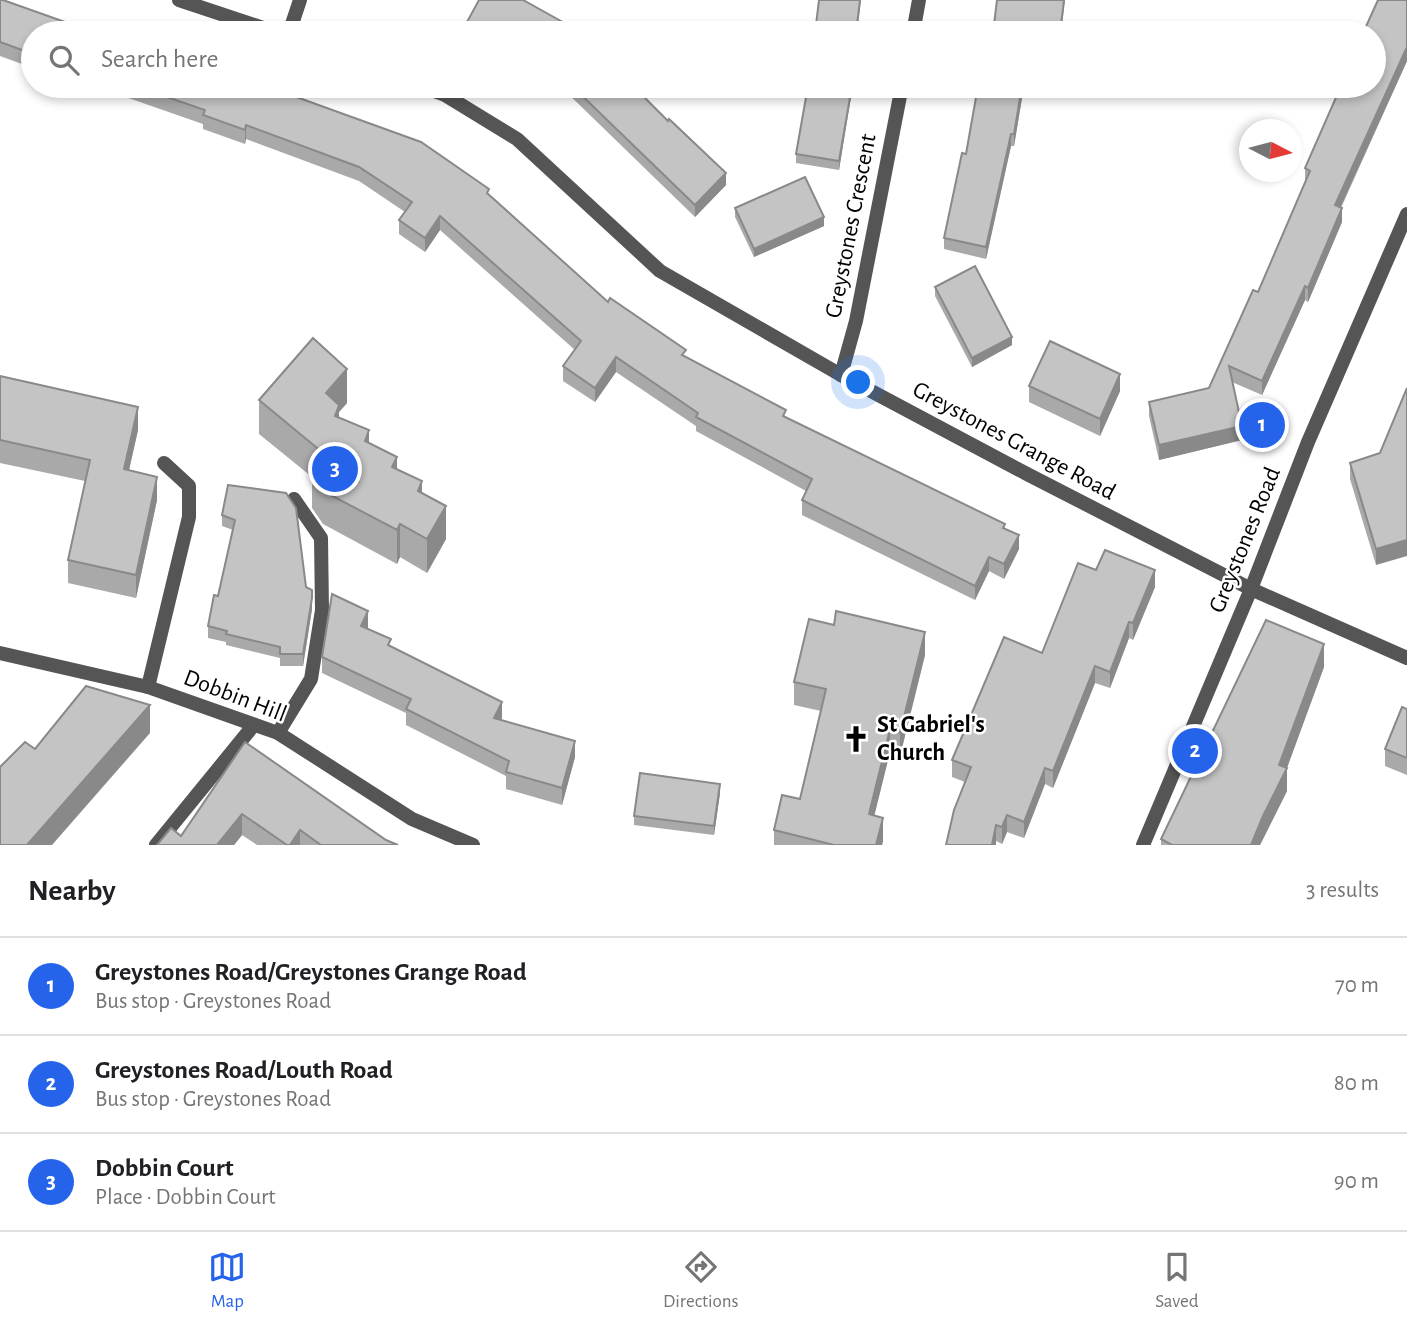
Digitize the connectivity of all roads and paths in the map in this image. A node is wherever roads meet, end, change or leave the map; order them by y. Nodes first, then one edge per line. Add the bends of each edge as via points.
1 (179, 0) edge
2 (300, 0) edge
3 (919, 0) edge
4 (242, 21) edge
5 (293, 21) edge
6 (915, 21) edge
7 (450, 98) edge
8 (900, 98) edge
9 (1407, 214) edge
10 (841, 375) junction
11 (164, 463) dead end
12 (294, 499) edge
13 (1251, 589) junction
14 (0, 653) edge
15 (1407, 658) edge
16 (148, 687) junction
17 (253, 726) junction
18 (278, 733) junction
19 (156, 845) edge
20 (473, 845) edge
21 (1143, 845) edge

1 - 4 street
2 - 5 street
3 - 6 street
7 - 10 street, Greystones Grange Road via 517,139 660,271
8 - 10 street, Greystones Crescent
9 - 13 street, Greystones Road via 1308,442
10 - 13 street, Greystones Grange Road
11 - 16 street via 189,486 190,517
12 - 18 street via 321,538 322,610 311,679
13 - 15 street, Greystones Grange Road
13 - 21 street, Greystones Road
14 - 16 street, Dobbin Hill
16 - 17 street, Dobbin Hill
17 - 18 street, Dobbin Hill
17 - 19 street
18 - 20 street, Dobbin Hill via 412,819

